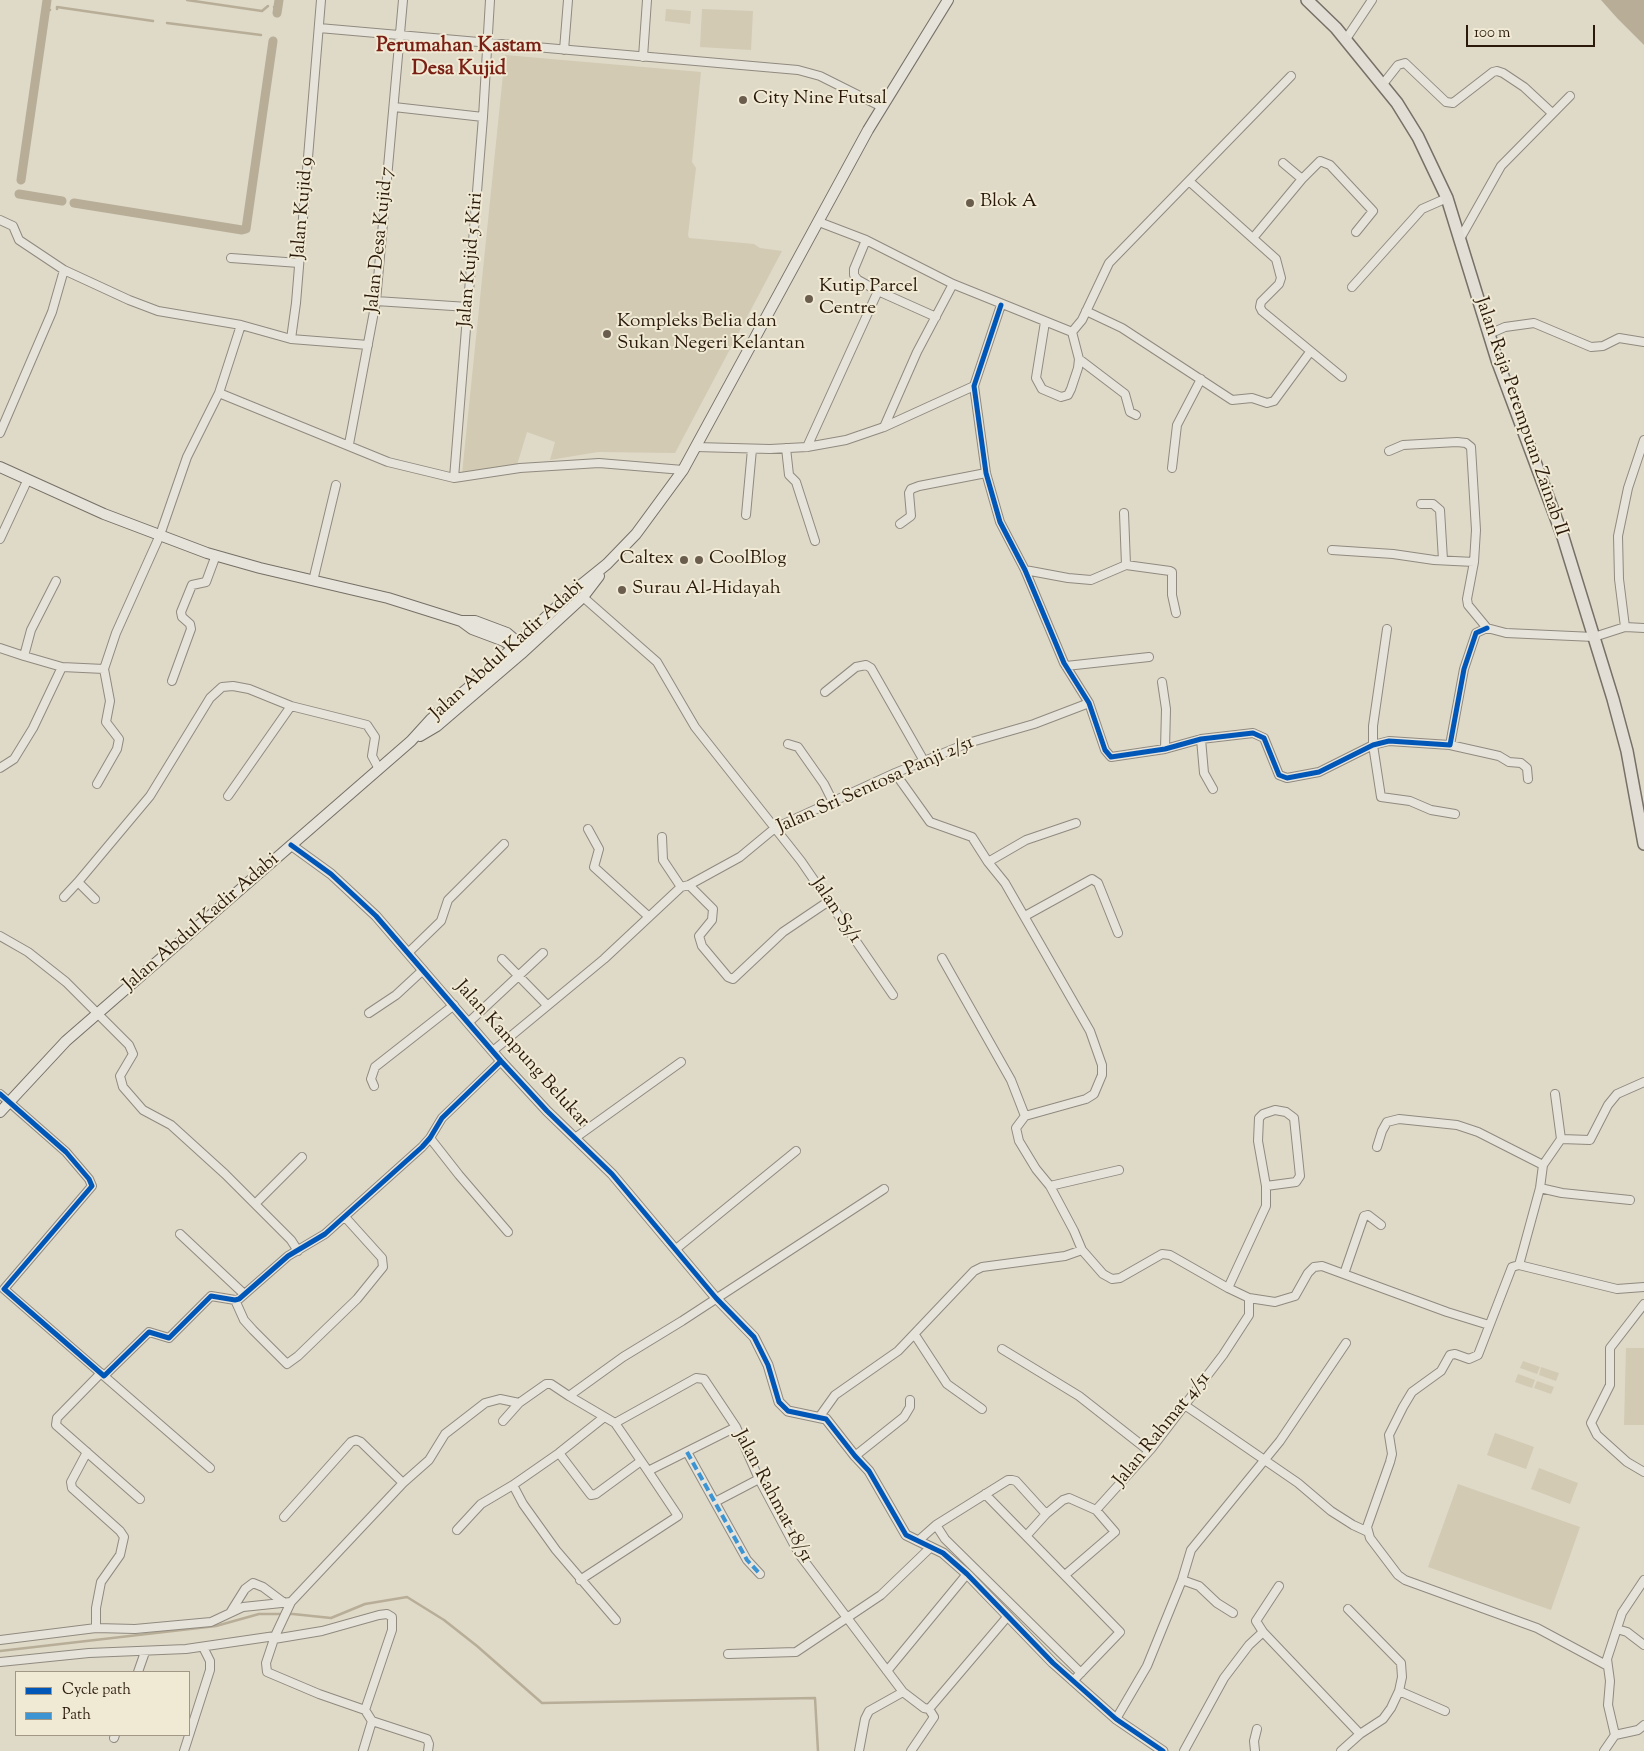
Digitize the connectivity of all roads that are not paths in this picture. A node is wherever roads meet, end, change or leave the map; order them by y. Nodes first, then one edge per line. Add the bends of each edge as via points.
1 (322, 0) edge
2 (403, 0) edge
3 (490, 0) edge
4 (568, 0) edge
5 (647, 0) edge
6 (948, 0) edge
7 (1307, 0) edge
8 (1372, 0) edge
9 (319, 28) junction
10 (401, 34) junction
11 (1346, 39) junction
12 (486, 42) junction
13 (564, 50) junction
14 (643, 57) junction
15 (1292, 76) dead end
16 (1383, 84) junction
17 (1570, 96) dead end
18 (394, 107) junction
19 (882, 107) junction
20 (1553, 111) junction
21 (483, 117) junction
22 (1284, 163) dead end
23 (1302, 179) junction
24 (1189, 181) junction
25 (1447, 198) junction
26 (0, 220) edge
27 (819, 222) junction
28 (1356, 232) dead end
29 (1253, 238) junction
30 (1461, 238) junction
31 (866, 240) junction
32 (231, 258) dead end
33 (299, 263) junction
34 (64, 270) junction
35 (953, 284) junction
36 (1352, 288) dead end
37 (878, 291) junction
38 (376, 301) junction
39 (1001, 304) junction
40 (468, 307) junction
41 (1086, 311) junction
42 (936, 317) junction
43 (1045, 322) junction
44 (241, 325) junction
45 (1072, 332) junction
46 (1489, 334) junction
47 (291, 339) junction
48 (1643, 340) edge
49 (368, 344) junction
50 (1310, 352) junction
51 (1079, 359) junction
52 (1342, 377) dead end
53 (1200, 379) junction
54 (974, 386) junction
55 (219, 393) junction
56 (1136, 415) dead end
57 (884, 427) junction
58 (0, 433) edge
59 (1644, 440) edge
60 (349, 444) junction
61 (807, 447) junction
62 (696, 448) junction
63 (752, 448) junction
64 (786, 448) junction
65 (1389, 451) dead end
66 (0, 467) edge
67 (1172, 468) dead end
68 (683, 470) junction
69 (986, 474) junction
70 (454, 478) junction
71 (27, 481) junction
72 (336, 485) dead end
73 (1421, 504) dead end
74 (1124, 513) dead end
75 (746, 515) dead end
76 (900, 524) dead end
77 (160, 535) junction
78 (0, 539) edge
79 (815, 541) dead end
80 (1332, 550) dead end
81 (216, 555) junction
82 (1443, 560) junction
83 (1474, 562) junction
84 (607, 564) junction
85 (1126, 565) junction
86 (1025, 570) junction
87 (56, 581) dead end
88 (313, 581) junction
89 (583, 597) junction
90 (1176, 613) dead end
91 (1487, 628) junction
92 (1625, 628) junction
93 (1644, 628) edge
94 (1387, 629) dead end
95 (1593, 637) junction
96 (0, 648) edge
97 (520, 648) junction
98 (24, 656) junction
99 (1149, 657) dead end
100 (62, 666) junction
101 (1066, 666) junction
102 (104, 669) junction
103 (172, 681) dead end
104 (1162, 682) dead end
105 (825, 692) dead end
106 (1089, 703) junction
107 (291, 706) junction
108 (1201, 740) junction
109 (788, 744) dead end
110 (1373, 745) junction
111 (1450, 745) junction
112 (1164, 749) junction
113 (924, 761) junction
114 (0, 768) edge
115 (379, 769) junction
116 (895, 773) junction
117 (1528, 779) dead end
118 (97, 784) dead end
119 (1213, 789) dead end
120 (228, 796) dead end
121 (833, 802) junction
122 (1455, 814) dead end
123 (1076, 823) dead end
124 (775, 828) junction
125 (588, 829) dead end
126 (662, 837) dead end
127 (504, 844) dead end
128 (1644, 844) edge
129 (292, 845) junction
130 (988, 862) junction
131 (78, 882) junction
132 (690, 885) junction
133 (681, 887) junction
134 (64, 897) dead end
135 (95, 899) dead end
136 (829, 901) junction
137 (648, 916) junction
138 (1025, 916) junction
139 (1118, 933) dead end
140 (0, 936) edge
141 (408, 953) junction
142 (542, 953) dead end
143 (942, 958) dead end
144 (502, 959) dead end
145 (423, 970) junction
146 (518, 975) junction
147 (893, 995) dead end
148 (454, 1005) junction
149 (547, 1005) junction
150 (97, 1013) junction
151 (369, 1013) dead end
152 (469, 1022) junction
153 (494, 1050) junction
154 (501, 1061) junction
155 (681, 1062) dead end
156 (1644, 1082) edge
157 (374, 1086) dead end
158 (0, 1094) edge
159 (1555, 1094) dead end
160 (8, 1102) junction
161 (0, 1112) edge
162 (1025, 1116) junction
163 (430, 1138) junction
164 (575, 1138) junction
165 (1561, 1139) junction
166 (1377, 1147) dead end
167 (796, 1151) dead end
168 (302, 1157) dead end
169 (1543, 1165) junction
170 (1119, 1170) dead end
171 (1050, 1186) junction
172 (1266, 1186) junction
173 (1540, 1188) junction
174 (884, 1189) dead end
175 (1630, 1200) dead end
176 (255, 1204) junction
177 (345, 1217) junction
178 (1380, 1225) dead end
179 (508, 1232) dead end
180 (180, 1234) dead end
181 (676, 1249) junction
182 (1082, 1250) junction
183 (298, 1251) junction
184 (1519, 1265) junction
185 (1344, 1274) junction
186 (1644, 1287) edge
187 (1228, 1288) junction
188 (244, 1294) junction
189 (716, 1298) junction
190 (1249, 1298) junction
191 (236, 1300) junction
192 (1644, 1304) edge
193 (1490, 1325) junction
194 (915, 1335) junction
195 (1346, 1343) dead end
196 (1002, 1349) dead end
197 (103, 1375) junction
198 (569, 1396) junction
199 (910, 1400) dead end
200 (519, 1403) junction
201 (1186, 1406) junction
202 (982, 1409) dead end
203 (820, 1416) junction
204 (603, 1418) junction
205 (503, 1422) dead end
206 (615, 1423) junction
207 (736, 1427) junction
208 (87, 1452) junction
209 (687, 1452) junction
210 (1149, 1452) junction
211 (558, 1454) junction
212 (855, 1456) junction
213 (1264, 1458) junction
214 (641, 1461) junction
215 (210, 1468) dead end
216 (648, 1471) junction
217 (1644, 1472) edge
218 (759, 1479) junction
219 (402, 1483) junction
220 (512, 1485) junction
221 (985, 1494) junction
222 (140, 1499) dead end
223 (714, 1502) junction
224 (1096, 1510) junction
225 (1046, 1514) junction
226 (284, 1517) dead end
227 (936, 1525) junction
228 (457, 1530) dead end
229 (1366, 1531) junction
230 (1027, 1535) junction
231 (918, 1541) junction
232 (931, 1547) junction
233 (760, 1574) dead end
234 (967, 1574) junction
235 (1065, 1574) junction
236 (580, 1580) junction
237 (1182, 1580) junction
238 (1644, 1580) edge
239 (1279, 1586) dead end
240 (287, 1604) junction
241 (1348, 1609) dead end
242 (230, 1613) junction
243 (1233, 1613) dead end
244 (1008, 1616) junction
245 (846, 1619) junction
246 (616, 1620) dead end
247 (96, 1628) junction
248 (1617, 1629) junction
249 (1263, 1632) junction
250 (276, 1636) junction
251 (0, 1640) edge
252 (1644, 1645) edge
253 (203, 1647) junction
254 (145, 1652) junction
255 (728, 1654) dead end
256 (0, 1662) edge
257 (1606, 1665) junction
258 (138, 1671) edge
259 (887, 1671) junction
260 (1081, 1673) junction
261 (1074, 1681) junction
262 (1399, 1691) junction
263 (903, 1692) junction
264 (929, 1708) junction
265 (365, 1710) junction
266 (1445, 1711) dead end
267 (1116, 1719) junction
268 (372, 1721) junction
269 (1644, 1725) edge
270 (1257, 1729) dead end
271 (190, 1732) edge
272 (1360, 1734) junction
273 (1615, 1735) junction
274 (189, 1736) edge
275 (1158, 1750) edge
276 (184, 1751) edge
277 (363, 1751) edge
278 (428, 1751) edge
279 (859, 1751) edge
280 (911, 1751) edge
281 (1184, 1751) edge
282 (1255, 1751) edge
283 (1341, 1751) edge
284 (1604, 1751) edge

1 - 9 street, Jalan Kujid 9
2 - 10 street, Jalan Desa Kujid 7
3 - 12 street, Jalan Kujid 5 Kiri
4 - 13 street
5 - 14 street
6 - 19 main road, Jalan Abdul Kadir Adabi
7 - 11 main road, Jalan Raja Perempuan Zainab II
8 - 11 street
9 - 10 street
9 - 33 street, Jalan Kujid 9
10 - 12 street
10 - 18 street, Jalan Desa Kujid 7
11 - 16 main road, Jalan Raja Perempuan Zainab II
12 - 13 street
12 - 21 street, Jalan Kujid 5 Kiri
13 - 14 street
14 - 19 street via 809,72
15 - 24 street
16 - 20 street via 1398,65 1405,63 1446,102 1453,103 1497,71 1524,87
16 - 25 main road, Jalan Raja Perempuan Zainab II via 1418,137
17 - 20 street
18 - 21 street
18 - 38 street, Jalan Desa Kujid 7
19 - 27 main road, Jalan Abdul Kadir Adabi
20 - 30 street via 1500,166
21 - 40 street, Jalan Kujid 5 Kiri
22 - 23 street
23 - 28 street via 1320,161 1330,165 1371,206 1371,214
23 - 29 street
24 - 29 street
24 - 41 street via 1109,263
25 - 30 main road, Jalan Raja Perempuan Zainab II
25 - 36 street via 1422,209
26 - 34 street via 13,226 19,240
27 - 31 street
27 - 62 main road, Jalan Abdul Kadir Adabi
29 - 50 street via 1276,259 1281,273 1279,284 1262,302 1261,309
30 - 46 main road, Jalan Raja Perempuan Zainab II
31 - 35 street
31 - 37 street via 854,275
32 - 33 street
33 - 47 street, Jalan Kujid 9
34 - 44 street via 158,311
34 - 58 street via 52,312
35 - 39 street
35 - 42 street
37 - 42 street
37 - 61 street
38 - 40 street
38 - 49 street, Jalan Desa Kujid 7
39 - 43 street
39 - 54 street
40 - 70 street, Jalan Kujid 5 Kiri
41 - 45 street
41 - 53 street via 1122,328
42 - 57 street
43 - 45 street
43 - 51 street via 1036,369 1036,378 1042,389 1061,397 1068,395
44 - 47 street
44 - 55 street
45 - 51 street
46 - 48 street via 1505,327 1534,323 1591,347 1603,346 1619,338
46 - 95 main road, Jalan Raja Perempuan Zainab II via 1563,537
47 - 49 street
49 - 60 street, Jalan Desa Kujid 7
50 - 52 street
50 - 53 street via 1271,403 1252,398 1232,400
51 - 56 street via 1125,394 1130,412
53 - 67 street via 1177,425
54 - 57 street
54 - 69 street
55 - 60 street
55 - 77 street via 188,457
57 - 61 street via 846,440
59 - 92 street via 1628,488 1618,536
60 - 70 street via 388,462
61 - 64 street
62 - 63 street
62 - 68 main road, Jalan Abdul Kadir Adabi
63 - 64 street
63 - 75 street
64 - 79 street via 789,475 796,482
65 - 83 street via 1403,445 1458,442 1471,447 1476,530
66 - 71 main road
68 - 70 street via 600,463 520,468
68 - 84 main road, Jalan Abdul Kadir Adabi via 646,523
69 - 76 street via 911,489 910,516
69 - 86 street via 1000,522
71 - 77 main road
71 - 78 street
72 - 88 street
73 - 82 street via 1433,504 1440,510
74 - 85 street
77 - 81 main road
77 - 102 street via 116,633
80 - 82 street
81 - 88 main road
81 - 103 street via 206,582 192,585 184,604 181,615 190,624 190,629
82 - 83 street
83 - 91 street via 1468,605
84 - 89 main road, Jalan Abdul Kadir Adabi
84 - 97 main road, Jalan Abdul Kadir Adabi via 576,589
85 - 86 street via 1091,580
85 - 90 street via 1172,572
86 - 101 street
87 - 98 street via 31,630
88 - 97 main road via 388,598 461,621 475,621 507,634
89 - 97 main road, Jalan Abdul Kadir Adabi
89 - 124 street, Jalan S5/1 via 657,662 695,727
91 - 95 street via 1506,634
91 - 111 street via 1476,633 1464,669
92 - 93 street
92 - 95 street
94 - 110 street via 1373,712
95 - 128 main road, Jalan Raja Perempuan Zainab II via 1627,750
96 - 98 street
97 - 115 main road, Jalan Abdul Kadir Adabi via 437,726 411,742
98 - 100 street
99 - 101 street
100 - 102 street
100 - 114 street via 33,728 14,759
101 - 106 street
102 - 118 street via 110,701 106,722 119,739 117,749
104 - 112 street via 1166,709
105 - 113 street via 856,667 866,665 871,668
106 - 112 street via 1111,757
106 - 113 street, Jalan Sri Sentosa Panji 2/51
107 - 115 street via 367,725 375,737 372,756
107 - 120 street
107 - 131 street via 249,689 222,687 210,698 150,796
108 - 110 street via 1258,734 1266,742 1279,775 1287,778 1319,772
108 - 112 street
108 - 119 street via 1204,773
109 - 121 street via 798,747
110 - 111 street via 1389,741
110 - 122 street via 1382,797
111 - 117 street via 1521,763 1526,768
113 - 116 street, Jalan Sri Sentosa Panji 2/51
115 - 129 main road, Jalan Abdul Kadir Adabi
116 - 121 street, Jalan Sri Sentosa Panji 2/51
116 - 130 street via 930,822 972,837
121 - 124 street, Jalan Sri Sentosa Panji 2/51
123 - 130 street via 1026,840
124 - 132 street, Jalan Sri Sentosa Panji 2/51 via 740,857
124 - 136 street, Jalan S5/1
125 - 137 street via 599,849 594,867
126 - 133 street via 663,860
127 - 141 street via 448,900 441,921
129 - 141 street, Jalan Kampung Belukar via 331,874 376,916
129 - 150 main road, Jalan Abdul Kadir Adabi
130 - 138 street
131 - 134 street
131 - 135 street
132 - 133 street, Jalan Sri Sentosa Panji 2/51
132 - 136 street via 713,910 712,920 699,936 702,946 733,979 784,932
133 - 137 street, Jalan Sri Sentosa Panji 2/51
136 - 147 street, Jalan S5/1
137 - 149 street, Jalan Sri Sentosa Panji 2/51 via 604,959
138 - 139 street via 1092,879 1098,883
138 - 162 street via 1090,1031 1102,1065 1098,1087 1091,1096
140 - 150 street via 28,952 66,982
141 - 145 street, Jalan Kampung Belukar
142 - 146 street
143 - 162 street via 1011,1080
144 - 146 street
145 - 148 street, Jalan Kampung Belukar
145 - 151 street via 396,995
146 - 149 street
146 - 152 street
148 - 152 street, Jalan Kampung Belukar
148 - 157 street via 375,1067 371,1079
149 - 153 street, Jalan Sri Sentosa Panji 2/51
150 - 160 main road, Jalan Abdul Kadir Adabi
150 - 176 street via 132,1049 132,1058 120,1076 123,1087 143,1110 171,1125
152 - 153 street, Jalan Kampung Belukar
153 - 154 street, Jalan Kampung Belukar
154 - 163 street via 442,1118
154 - 164 street, Jalan Kampung Belukar
155 - 164 street
156 - 165 street via 1617,1094 1590,1140
158 - 160 street
159 - 165 street
160 - 161 main road, Jalan Abdul Kadir Adabi
160 - 197 street via 66,1152 92,1186 4,1289
162 - 171 street via 1018,1123 1017,1134 1027,1155
163 - 177 street
163 - 179 street
164 - 181 street, Jalan Kampung Belukar via 612,1174
165 - 169 street
166 - 169 street via 1387,1122 1399,1119 1457,1125 1478,1132
167 - 181 street
168 - 176 street
169 - 173 street
170 - 171 street
171 - 182 street
172 - 172 street via 1258,1141 1259,1118 1274,1110 1286,1112 1294,1118 1300,1176 1296,1182
172 - 187 street via 1266,1206
173 - 175 street
173 - 184 street
174 - 189 street
176 - 183 street
177 - 183 street
177 - 191 street via 382,1258 383,1267 351,1305 298,1356 287,1364 244,1320
178 - 185 street via 1368,1215 1364,1216
180 - 188 street
181 - 189 street, Jalan Kampung Belukar
182 - 187 street via 1103,1274 1112,1279 1120,1278 1162,1254 1170,1255
182 - 194 street via 1065,1256 982,1267 974,1271
183 - 188 street
184 - 186 street via 1617,1289
184 - 193 street via 1509,1271
185 - 190 street via 1322,1266 1314,1267 1294,1296 1275,1302
185 - 193 street
187 - 190 street
188 - 191 street
189 - 198 street
189 - 203 street, Jalan Kampung Belukar via 754,1337 768,1365 779,1402 788,1411
190 - 201 street, Jalan Rahmat 4/51 via 1249,1314
191 - 197 street via 211,1296 169,1338 149,1332
192 - 217 street via 1610,1348 1610,1385 1591,1423 1596,1434 1627,1462
193 - 229 street via 1475,1358 1452,1354 1441,1371 1416,1388 1406,1402 1389,1435 1392,1454
194 - 202 street via 947,1384
194 - 203 street via 898,1351 835,1395
195 - 213 street via 1280,1441
196 - 210 street via 1080,1396
197 - 208 street via 55,1423
197 - 215 street
198 - 200 street via 546,1384
198 - 204 street
199 - 212 street via 904,1417
200 - 205 street
200 - 219 street via 500,1398 485,1404 445,1434 429,1460
201 - 210 street, Jalan Rahmat 4/51
201 - 213 street
203 - 212 street via 826,1419
204 - 206 street
204 - 211 street
206 - 207 street, Jalan Rahmat 18/51 via 696,1378 704,1379
206 - 214 street
207 - 209 street
207 - 218 street, Jalan Rahmat 18/51
208 - 222 street
208 - 247 street via 71,1482 72,1488 124,1537 120,1555 101,1582
209 - 216 street
209 - 223 street
210 - 224 street, Jalan Rahmat 4/51
211 - 214 street via 592,1495
211 - 220 street
212 - 231 street via 869,1471 906,1535
213 - 229 street via 1331,1511 1352,1526
213 - 237 street via 1191,1550
214 - 216 street
216 - 236 street via 678,1516
218 - 223 street
218 - 245 street, Jalan Rahmat 18/51 via 799,1554
219 - 226 street via 356,1440
219 - 240 street
220 - 228 street via 481,1504
220 - 236 street
221 - 225 street via 1008,1480 1016,1481
221 - 227 street
221 - 230 street
223 - 233 street via 747,1560
224 - 225 street via 1069,1498
224 - 235 street via 1115,1532
225 - 230 street
227 - 231 street
227 - 260 street via 945,1539
229 - 257 street via 1393,1570 1405,1580 1537,1628
230 - 235 street
231 - 232 street
232 - 234 street via 944,1553
232 - 245 street via 881,1595
234 - 244 street
234 - 259 street
235 - 260 street via 1120,1632
236 - 246 street
237 - 243 street via 1199,1586
237 - 267 street via 1147,1666
238 - 248 street via 1625,1608
239 - 249 street via 1256,1621
240 - 242 street via 253,1605
240 - 242 street via 253,1583 245,1589
240 - 250 street
241 - 262 street via 1401,1663
242 - 247 street via 211,1622 135,1629
244 - 261 street
244 - 264 street
245 - 255 street via 796,1652
245 - 259 street, Jalan Rahmat 18/51
247 - 251 street
248 - 252 street via 1627,1632
248 - 257 street
249 - 272 street
249 - 281 street via 1224,1678
250 - 253 street
250 - 265 street via 265,1668 269,1675
250 - 265 street via 322,1631 379,1615 392,1617 392,1630
253 - 254 street
253 - 271 street via 210,1661 210,1670
254 - 256 street via 89,1653
254 - 258 street
257 - 273 street via 1610,1681 1608,1705
259 - 263 street, Jalan Rahmat 18/51
260 - 261 street
261 - 267 street
262 - 266 street
262 - 272 street via 1383,1719
263 - 264 street, Jalan Rahmat 18/51 via 924,1708
263 - 279 street via 869,1711
264 - 280 street via 934,1717
265 - 268 street
267 - 275 street
268 - 277 street
268 - 278 street via 427,1739
269 - 273 street via 1638,1730
270 - 282 street
272 - 283 street
273 - 284 street
274 - 276 street

